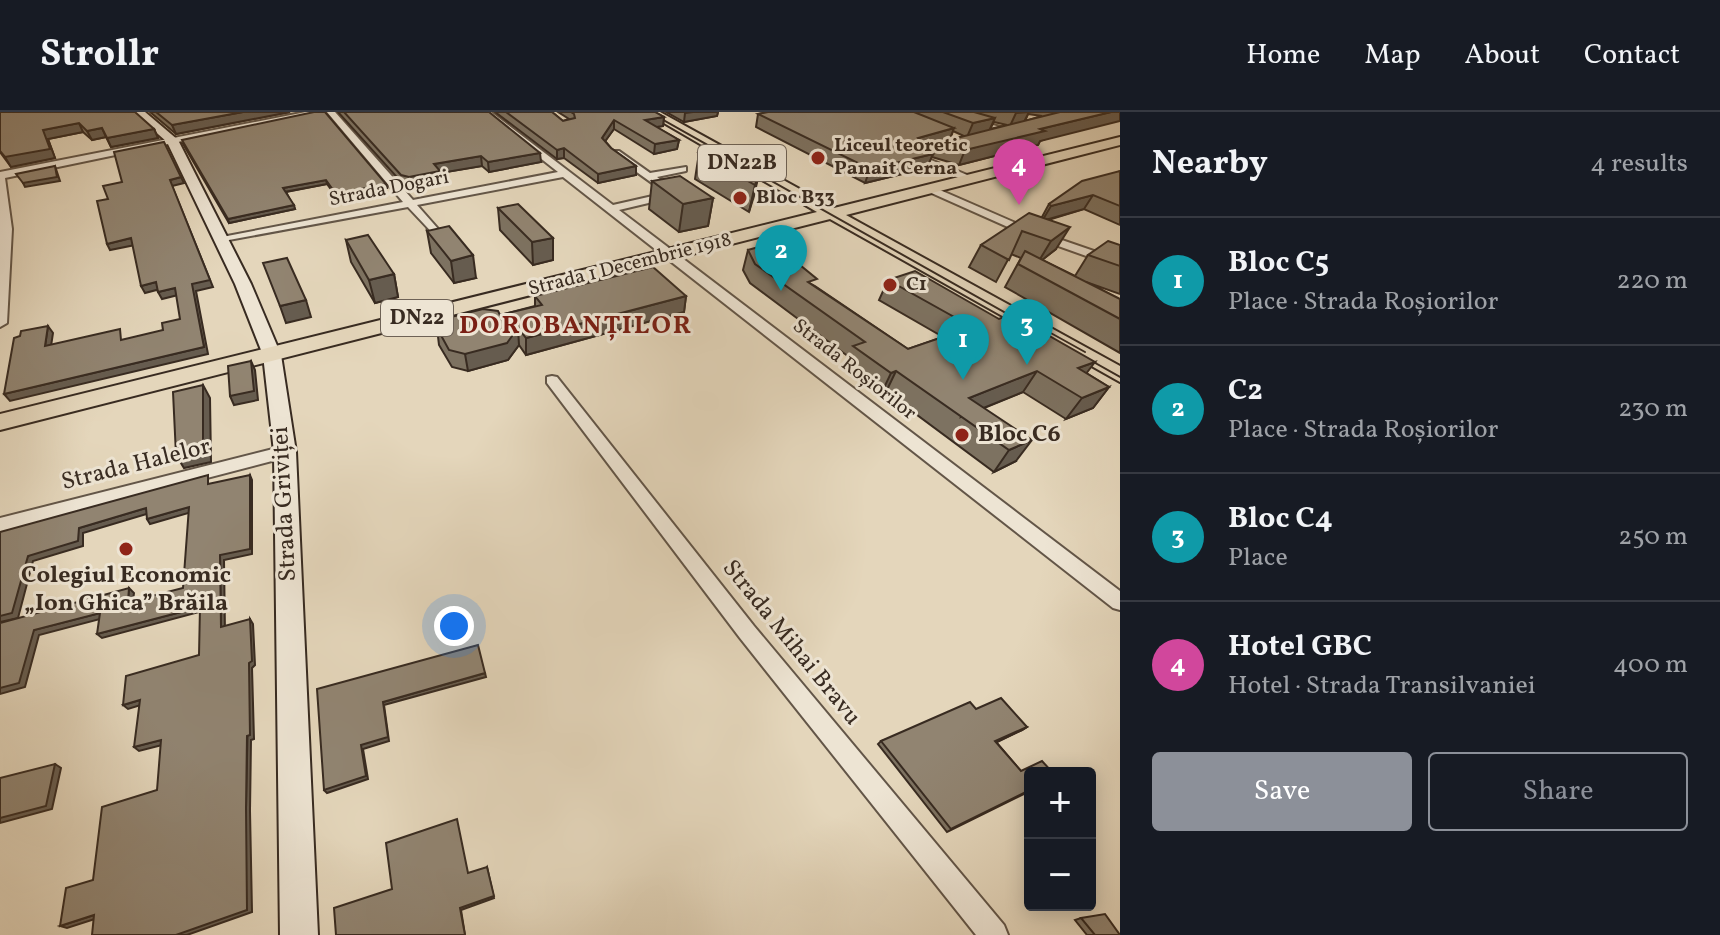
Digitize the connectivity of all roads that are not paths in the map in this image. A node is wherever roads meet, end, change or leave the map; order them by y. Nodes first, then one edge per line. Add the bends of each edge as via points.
1 (138, 112) edge
2 (318, 112) edge
3 (331, 112) edge
4 (651, 112) edge
5 (935, 112) edge
6 (488, 114) edge
7 (503, 114) edge
8 (1021, 129) edge
9 (1011, 131) junction
10 (953, 137) edge
11 (981, 138) edge
12 (172, 140) junction
13 (1120, 141) edge
14 (615, 153) edge
15 (683, 169) dead end
16 (562, 174) junction
17 (0, 176) edge
18 (649, 176) junction
19 (969, 179) junction
20 (930, 189) junction
21 (410, 203) junction
22 (609, 209) junction
23 (833, 215) junction
24 (441, 239) edge
25 (222, 240) junction
26 (669, 255) junction
27 (1120, 264) edge
28 (0, 323) edge
29 (272, 355) junction
30 (1120, 375) edge
31 (552, 380) dead end
32 (0, 422) edge
33 (285, 452) junction
34 (0, 525) edge
35 (1120, 602) edge
36 (299, 935) edge
37 (994, 935) edge

1 - 12 main road, Strada Griviței
2 - 12 street
3 - 21 street
4 - 23 main road, DN22B
5 - 9 street
6 - 7 street
6 - 16 street, Strada Roșiorilor
8 - 9 street
9 - 11 street
10 - 19 street via 966,142 920,154
12 - 17 street
12 - 25 main road, Strada Griviței
13 - 19 main road, Strada 1 Decembrie 1918 / DN22
14 - 18 street
15 - 18 street
16 - 21 street, Strada Dogari
16 - 22 street, Strada Roșiorilor
17 - 28 street via 7,229
18 - 22 street via 674,194
19 - 20 main road, Strada 1 Decembrie 1918 / DN22
20 - 23 main road, Strada 1 Decembrie 1918 / DN22
20 - 27 street
21 - 24 street
21 - 25 street, Strada Dogari
22 - 26 street, Strada Roșiorilor
23 - 26 main road, Strada 1 Decembrie 1918 / DN22
23 - 30 main road, DN22B
25 - 29 main road, Strada Griviței
26 - 29 main road, Strada 1 Decembrie 1918 / DN22
26 - 35 street, Strada Roșiorilor
29 - 32 main road, Strada 1 Decembrie 1918 / DN22
29 - 33 main road, Strada Griviței
31 - 37 street, Strada Mihai Bravu via 747,632
33 - 34 street, Strada Halelor
33 - 36 main road, Strada Griviței

